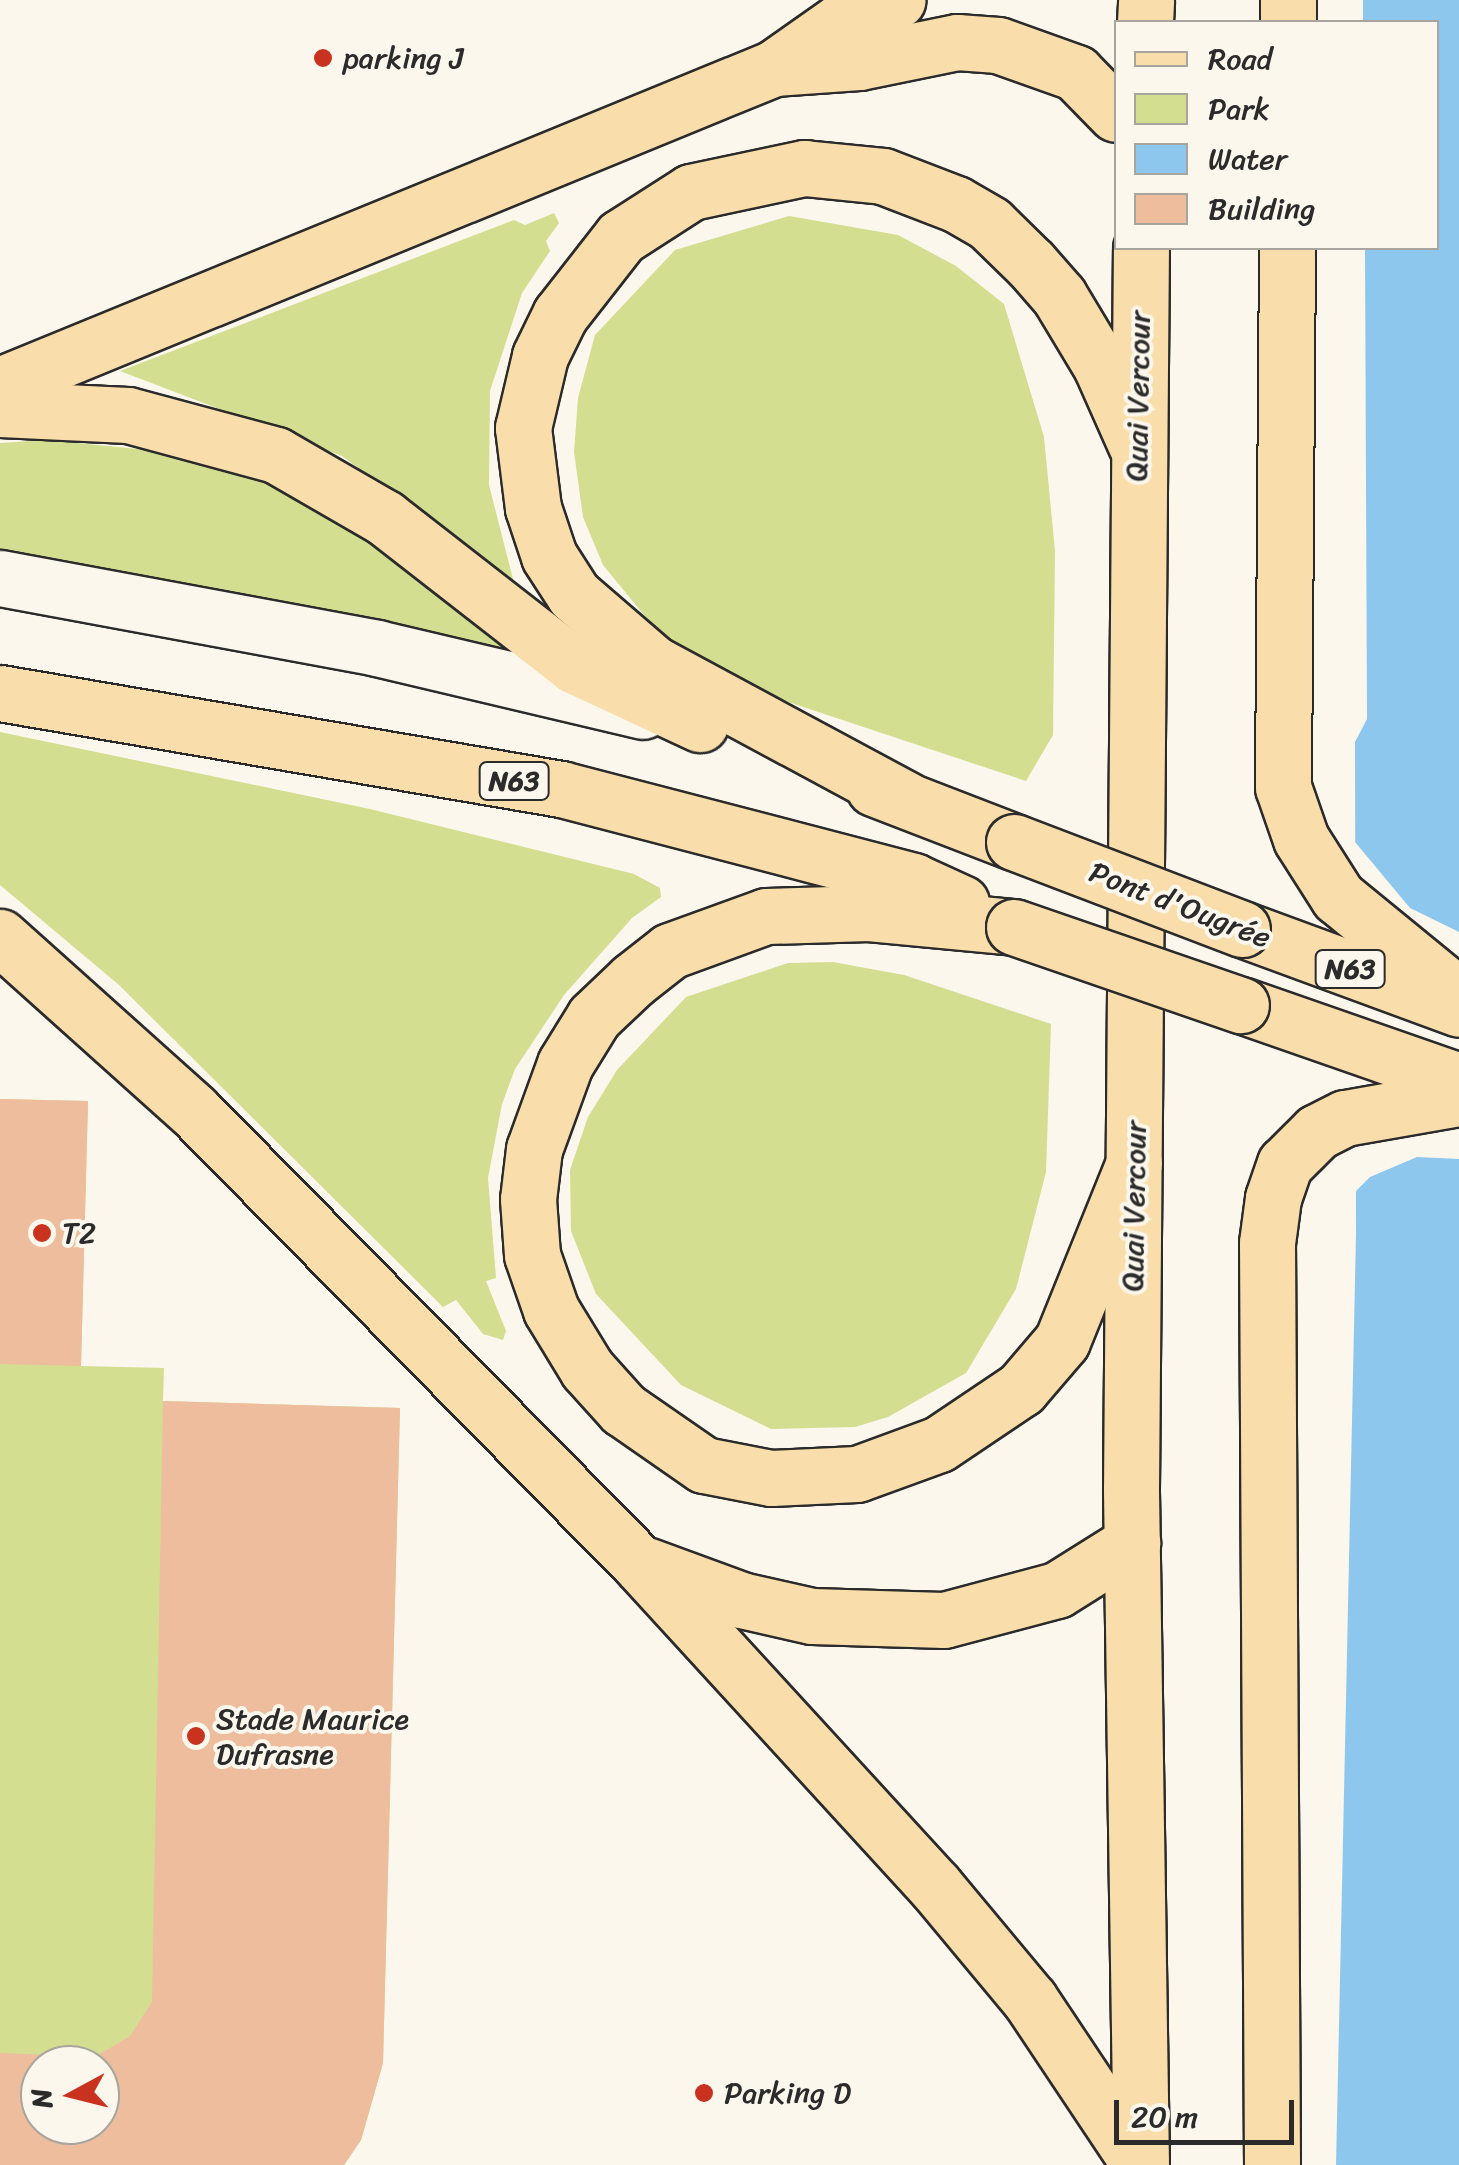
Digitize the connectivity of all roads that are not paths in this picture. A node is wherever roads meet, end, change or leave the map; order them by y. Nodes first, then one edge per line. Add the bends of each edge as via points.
1 (898, 0) edge
2 (774, 68) junction
3 (1114, 112) edge
4 (1141, 250) edge
5 (1286, 250) edge
6 (0, 386) edge
7 (0, 409) edge
8 (1136, 445) junction
9 (0, 578) edge
10 (0, 693) edge
11 (700, 724) junction
12 (908, 800) junction
13 (1014, 927) junction
14 (0, 937) edge
15 (1459, 996) edge
16 (1459, 1009) edge
17 (1459, 1081) edge
18 (1459, 1098) edge
19 (1134, 1163) junction
20 (1132, 1543) junction
21 (638, 1562) junction
22 (1140, 2165) edge
23 (1272, 2165) edge

1 - 2 main road via 842,20
2 - 3 main road via 859,62 958,42 998,45 1076,74
2 - 6 main road
4 - 8 main road, Quai Vercour
5 - 15 main road via 1283,787 1301,839 1338,897
7 - 11 main road, N63 via 128,415 276,454 385,518 576,666
8 - 12 main road via 1101,366 1031,264 990,224 883,176 804,168 690,192 620,237 560,315 540,356 523,428 533,508 549,556 574,595 653,663
8 - 19 main road, Quai Vercour
9 - 11 lane via 377,648
10 - 13 main road, N63 via 561,789 913,881
11 - 12 main road, N63
12 - 16 main road, Pont d'Ougrée / N63, bridge
13 - 17 main road, N63, bridge
13 - 19 main road via 869,913 766,916 670,951 633,980 594,1017 565,1064 534,1149 532,1254 551,1310 587,1369 623,1409 704,1465 771,1478 857,1474 939,1444 1021,1390 1062,1341
14 - 21 main road via 194,1110
18 - 23 main road via 1344,1118 1317,1132 1285,1164 1273,1198 1267,1243
19 - 20 main road, Quai Vercour
20 - 21 main road via 1057,1590 944,1620 812,1616 742,1600
20 - 22 main road, Quai Vercour
21 - 22 main road via 947,1900 1030,2000

